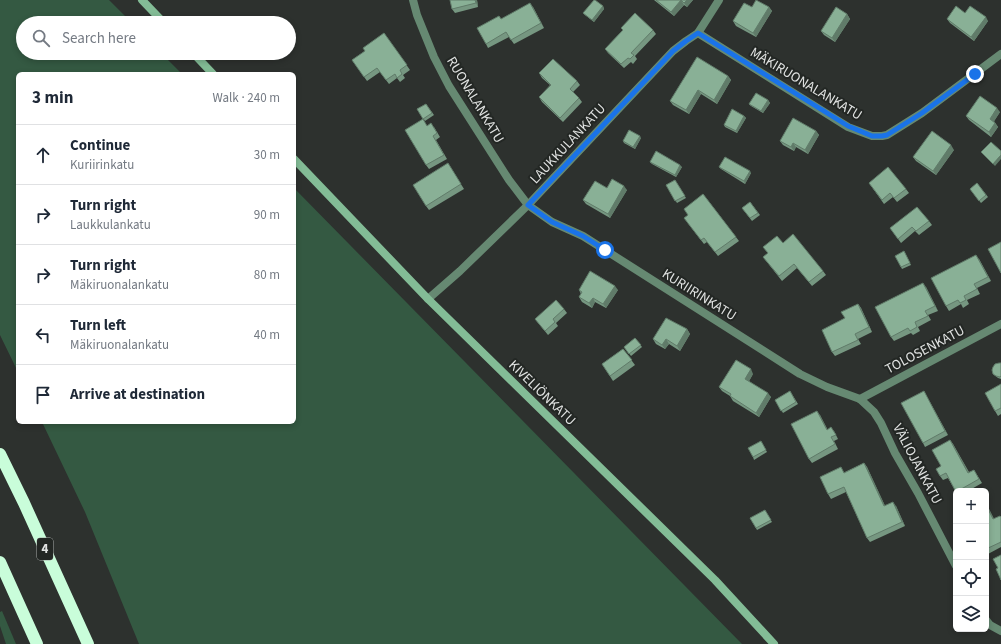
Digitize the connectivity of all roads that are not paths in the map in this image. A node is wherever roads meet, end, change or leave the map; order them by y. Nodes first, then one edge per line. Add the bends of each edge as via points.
1 (142, 0) edge
2 (412, 0) edge
3 (719, 0) edge
4 (157, 16) edge
5 (698, 33) junction
6 (1001, 54) edge
7 (199, 60) edge
8 (211, 72) edge
9 (296, 161) edge
10 (528, 205) junction
11 (428, 299) junction
12 (1001, 324) edge
13 (860, 399) junction
14 (0, 454) edge
15 (953, 560) edge
16 (0, 562) edge
17 (989, 624) edge
18 (1001, 631) edge
19 (37, 644) edge
20 (88, 644) edge
21 (774, 644) edge

1 - 4 main road
2 - 10 street, RUONALANKATU via 434,57 449,86 494,159
3 - 5 street, LAUKKULANKATU
5 - 6 street, MÄKIRUONALANKATU via 848,126 877,137 887,135 922,113
5 - 10 street, LAUKKULANKATU via 673,51
7 - 8 main road
9 - 11 main road, KIVELIÖNKATU
10 - 11 street, LAUKKULANKATU
10 - 13 street, KURIIRINKATU via 552,222 583,236 800,374
11 - 21 main road, KIVELIÖNKATU via 716,580
12 - 13 street, TOLOSENKATU
13 - 15 street, VÄLIOJANKATU via 874,412
14 - 20 highway, 4
16 - 19 highway
17 - 18 street

